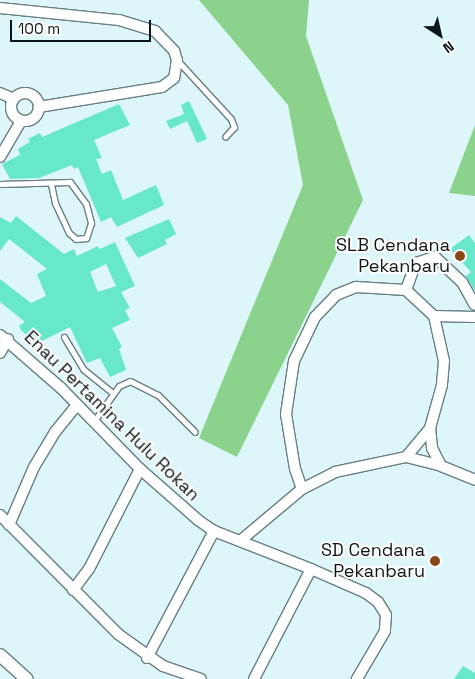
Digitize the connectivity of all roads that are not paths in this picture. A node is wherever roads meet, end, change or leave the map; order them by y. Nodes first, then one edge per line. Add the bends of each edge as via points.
1 (0, 8) edge
2 (177, 60) junction
3 (0, 92) edge
4 (14, 99) junction
5 (39, 107) junction
6 (21, 121) junction
7 (225, 137) dead end
8 (0, 157) edge
9 (0, 184) edge
10 (51, 184) junction
11 (406, 290) junction
12 (475, 305) edge
13 (434, 316) junction
14 (475, 317) edge
15 (4, 337) edge
16 (64, 337) dead end
17 (0, 353) edge
18 (113, 393) junction
19 (77, 405) junction
20 (94, 422) junction
21 (430, 428) junction
22 (196, 432) dead end
23 (406, 457) junction
24 (441, 466) junction
25 (140, 469) junction
26 (475, 480) edge
27 (302, 489) junction
28 (0, 515) edge
29 (9, 525) junction
30 (214, 532) junction
31 (240, 541) junction
32 (311, 569) junction
33 (73, 590) junction
34 (0, 655) edge
35 (147, 658) junction
36 (27, 679) edge
37 (201, 679) edge
38 (254, 679) edge
39 (357, 679) edge

1 - 2 street via 119,20 155,32 174,51
2 - 5 street via 174,78 162,87
2 - 7 lane via 231,119 234,127
3 - 4 street
4 - 5 street via 26,93 32,95
4 - 6 street via 11,107 14,116
5 - 6 street via 37,115 30,121
6 - 8 street
9 - 10 lane
10 - 10 lane via 70,182 80,193 91,223 86,238 76,239 69,233 55,203
11 - 12 street via 416,263 434,257 462,282
11 - 13 street
11 - 27 street via 356,287 336,296 315,317 303,338 294,361 286,414 293,460
13 - 14 street
13 - 21 street via 444,361 442,385
15 - 17 street
15 - 19 street, Enau Pertamina Hulu Rokan
16 - 18 lane via 83,369
18 - 20 lane
18 - 22 lane via 130,381 142,385 158,395
19 - 20 street, Enau Pertamina Hulu Rokan
19 - 29 street via 55,432 34,467
20 - 25 street, Enau Pertamina Hulu Rokan
21 - 23 street
21 - 24 street via 432,448
23 - 24 street
23 - 27 street via 335,472
24 - 26 street
25 - 30 street, Enau Pertamina Hulu Rokan
25 - 33 street via 88,569
27 - 31 street
28 - 29 street
29 - 33 street
30 - 31 street, Enau Pertamina Hulu Rokan
30 - 35 street
31 - 32 street, Enau Pertamina Hulu Rokan
32 - 38 street
32 - 39 street, Enau Pertamina Hulu Rokan via 366,593 378,602 386,615 385,631
33 - 35 street
34 - 36 street
35 - 37 street

